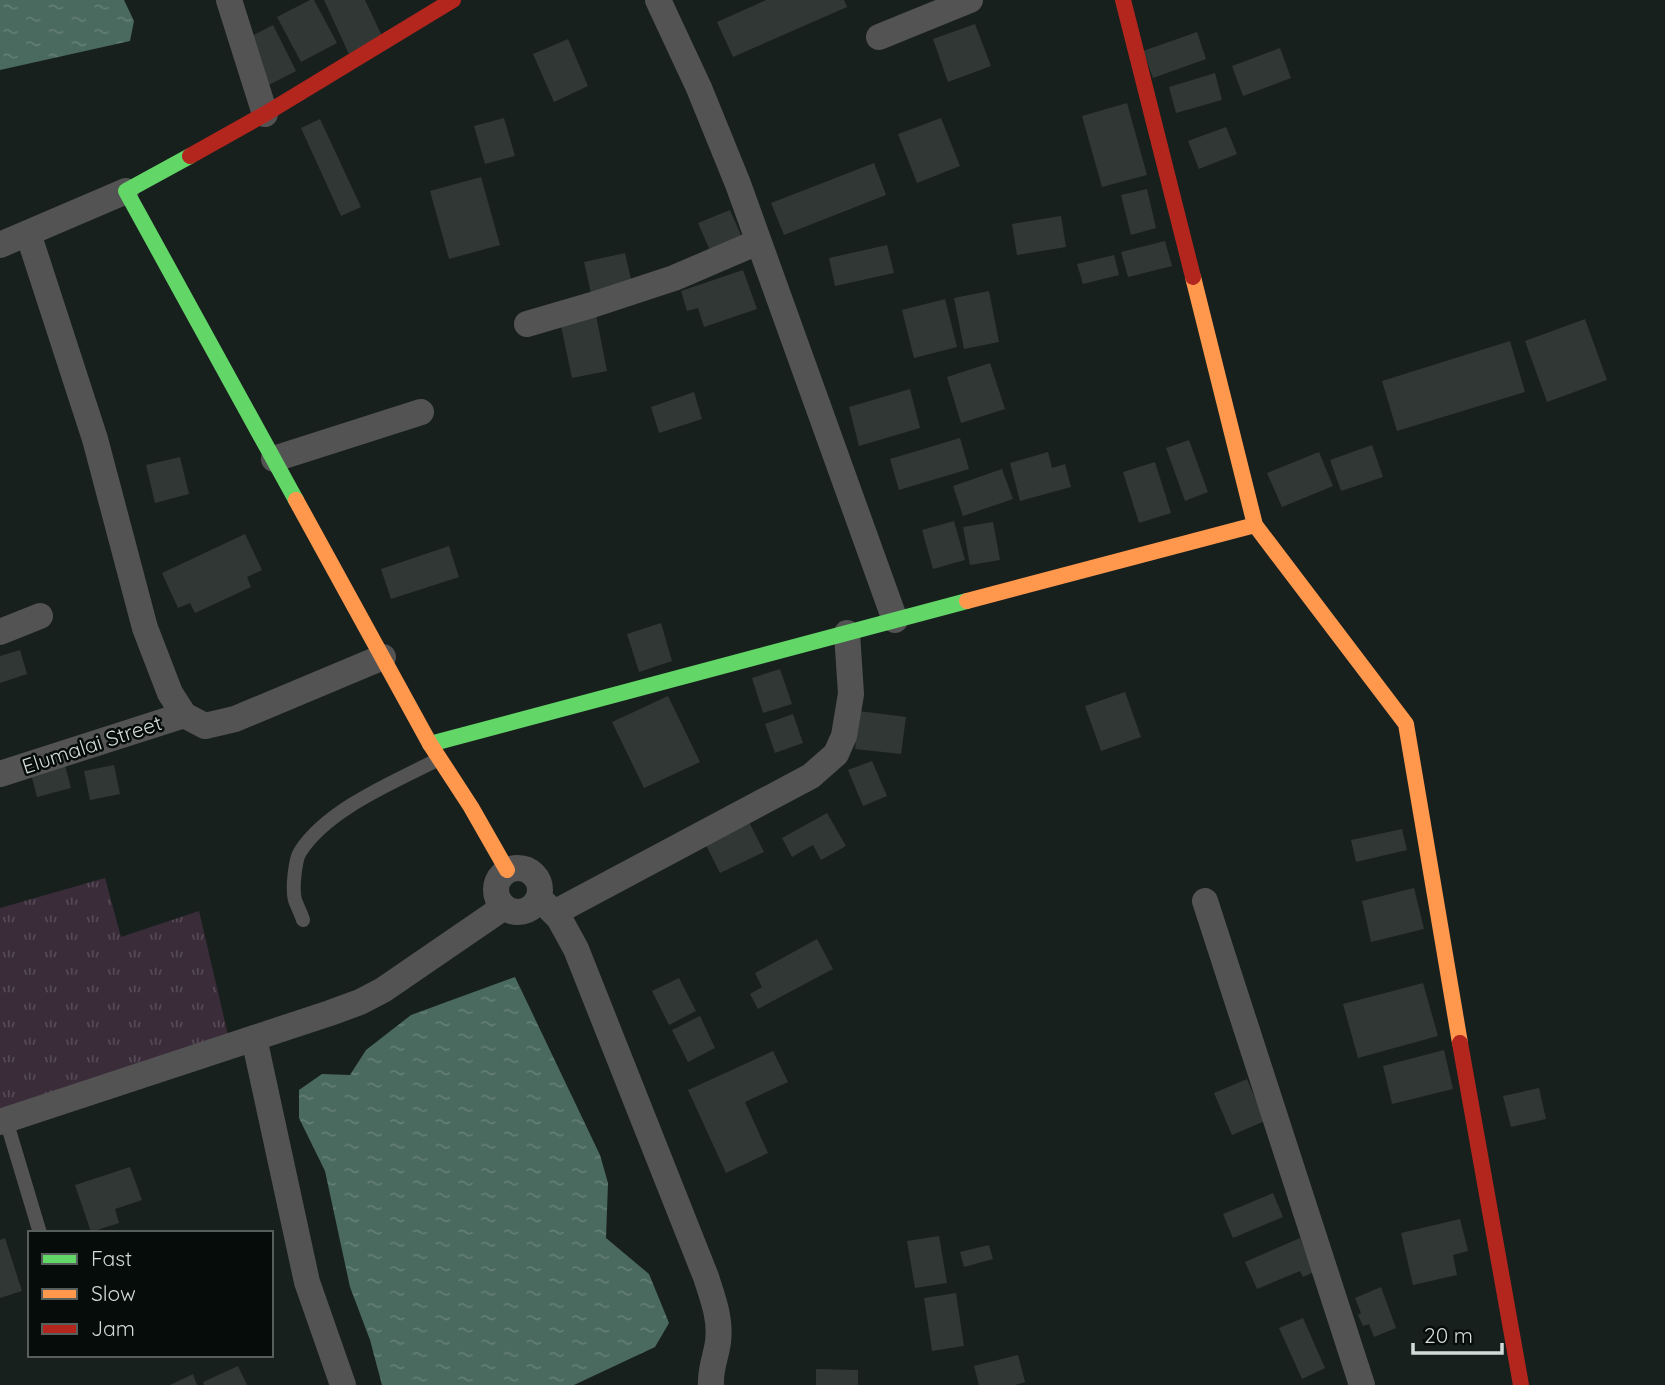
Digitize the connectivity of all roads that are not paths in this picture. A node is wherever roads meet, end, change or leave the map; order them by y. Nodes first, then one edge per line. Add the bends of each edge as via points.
1 (229, 0) edge
2 (453, 0) edge
3 (658, 0) edge
4 (971, 0) edge
5 (1122, 0) edge
6 (878, 37) dead end
7 (265, 114) junction
8 (126, 191) junction
9 (28, 233) junction
10 (758, 242) junction
11 (0, 245) edge
12 (527, 324) dead end
13 (421, 412) dead end
14 (274, 459) junction
15 (1255, 525) junction
16 (40, 616) dead end
17 (895, 620) junction
18 (0, 632) edge
19 (846, 633) junction
20 (383, 657) junction
21 (184, 715) junction
22 (430, 744) junction
23 (440, 759) junction
24 (0, 774) edge
25 (507, 870) junction
26 (1205, 901) dead end
27 (547, 905) junction
28 (504, 907) junction
29 (303, 920) dead end
30 (254, 1038) junction
31 (3, 1121) edge
32 (39, 1231) edge
33 (343, 1385) edge
34 (711, 1385) edge
35 (1362, 1385) edge
36 (1521, 1385) edge

1 - 7 street
2 - 7 street
3 - 10 street via 699,88
4 - 6 street
5 - 15 street
7 - 8 street
8 - 9 street
8 - 14 street
9 - 11 street
9 - 21 street via 95,439 145,628 170,693
10 - 12 street via 674,278
10 - 17 street
13 - 14 street
14 - 20 street
15 - 17 street
15 - 36 street via 1406,724
16 - 18 street
17 - 19 street
19 - 22 street
19 - 27 street via 851,694 836,754 811,776
20 - 21 street via 236,719 205,726
20 - 22 street
21 - 24 street, Elumalai Street
22 - 23 street
23 - 25 street
23 - 29 lane via 341,811 299,853 294,897
25 - 27 street via 521,867 534,874
25 - 28 street via 495,888
26 - 35 street
27 - 28 street via 518,912
27 - 34 street via 576,949 706,1278 718,1315
28 - 30 street via 383,990
30 - 31 street
30 - 33 street via 307,1282
31 - 32 lane

